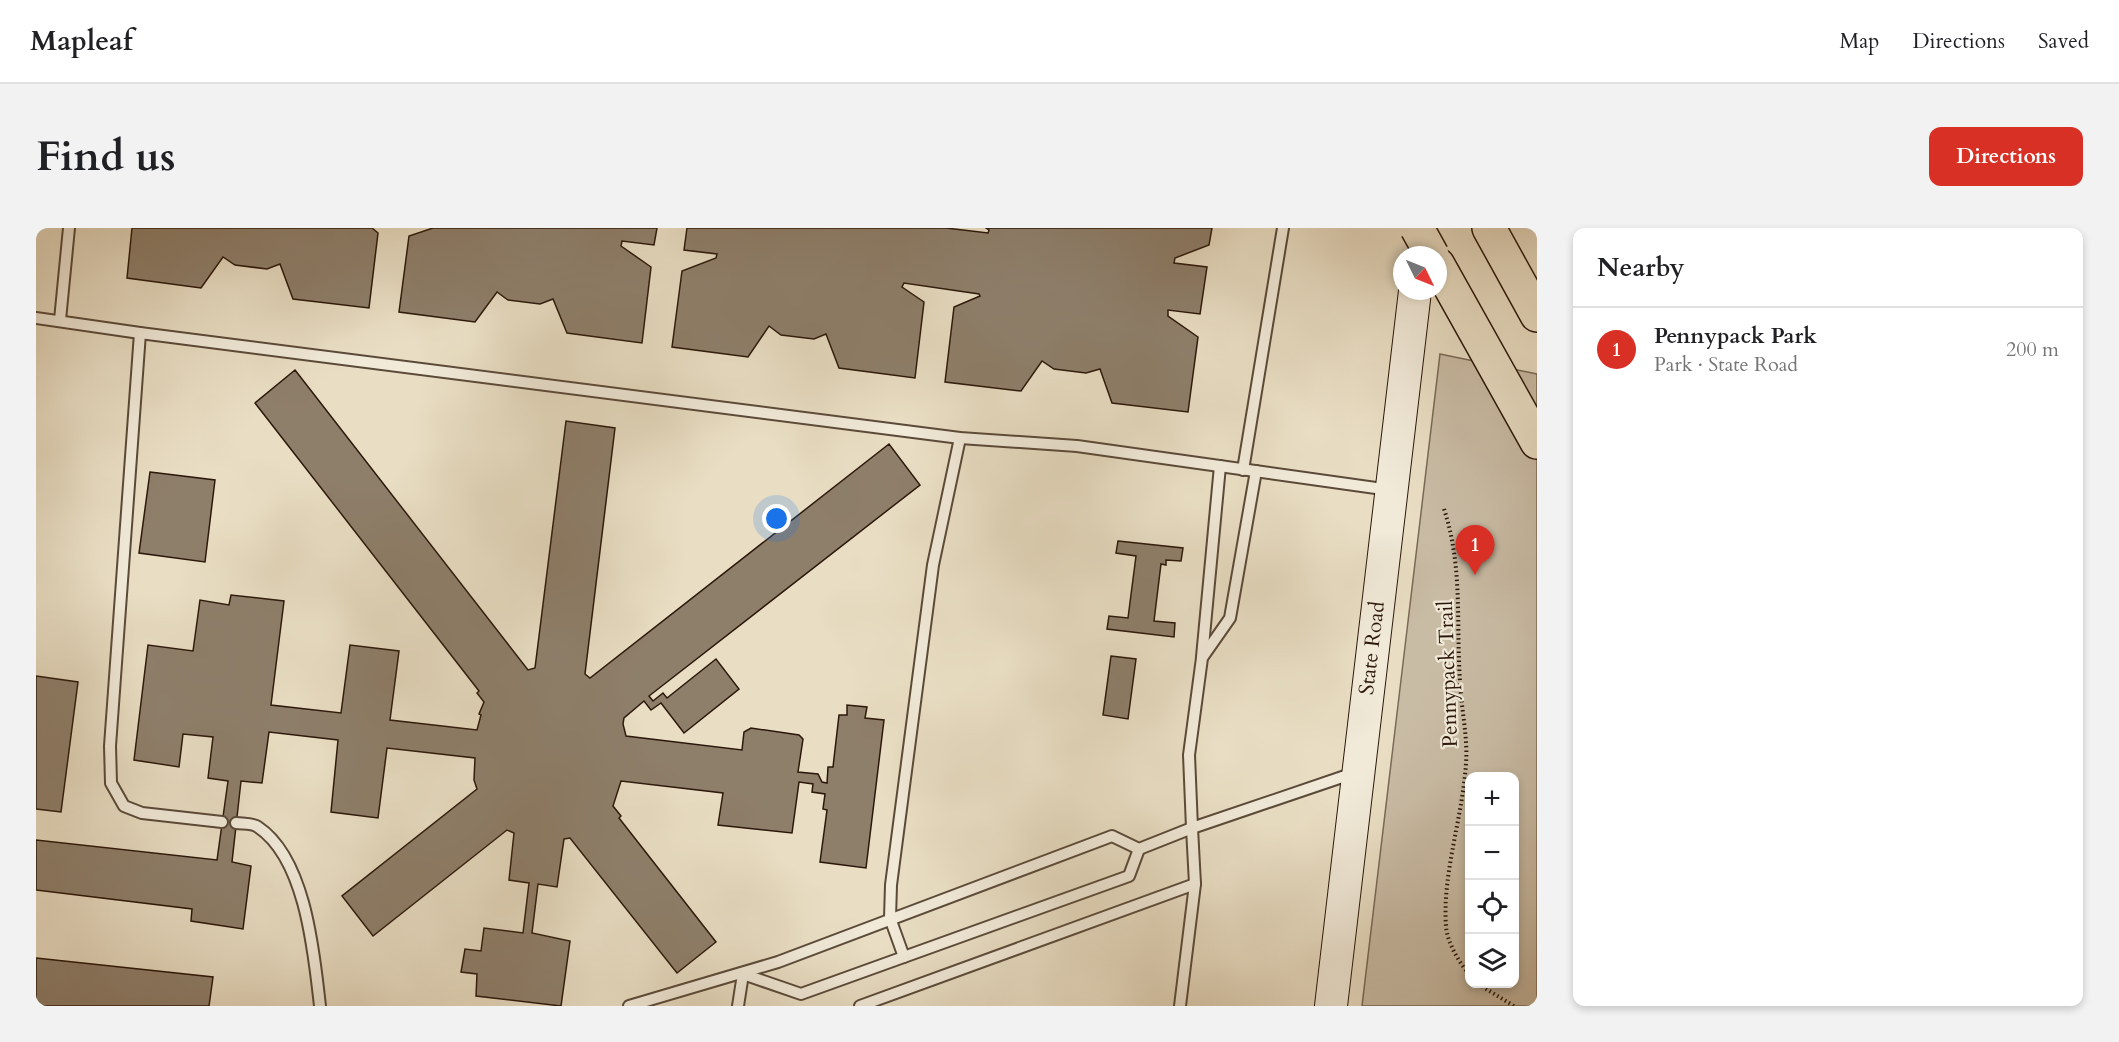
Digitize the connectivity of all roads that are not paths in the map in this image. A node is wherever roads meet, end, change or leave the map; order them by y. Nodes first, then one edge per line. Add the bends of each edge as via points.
1 (69, 228) edge
2 (1283, 228) edge
3 (1417, 228) edge
4 (1422, 228) edge
5 (1489, 228) edge
6 (1420, 246) edge
7 (1427, 246) edge
8 (1447, 280) edge
9 (1413, 300) edge
10 (1537, 315) edge
11 (36, 318) edge
12 (60, 320) junction
13 (140, 333) junction
14 (960, 438) junction
15 (1537, 442) edge
16 (1221, 466) junction
17 (1243, 470) junction
18 (1256, 471) junction
19 (1390, 490) junction
20 (1202, 658) junction
21 (1358, 772) junction
22 (222, 822) dead end
23 (236, 823) dead end
24 (1192, 828) junction
25 (1139, 849) junction
26 (1195, 884) junction
27 (890, 918) junction
28 (904, 957) junction
29 (743, 974) junction
30 (320, 1006) edge
31 (628, 1006) edge
32 (738, 1006) edge
33 (860, 1006) edge
34 (1180, 1006) edge
35 (1331, 1006) edge

1 - 12 lane
2 - 17 lane
3 - 7 highway, bridge
4 - 6 main road
5 - 10 highway
8 - 15 highway
9 - 19 main road, State Road
11 - 12 lane
12 - 13 lane
13 - 14 lane
13 - 22 lane via 111,783 124,806 142,813
14 - 16 lane via 1077,446
14 - 27 lane via 928,597
16 - 17 lane
16 - 20 lane
17 - 18 lane
18 - 19 lane
18 - 20 lane via 1230,618
19 - 21 main road, State Road
20 - 24 lane via 1190,755
21 - 24 lane
21 - 35 main road, State Road
23 - 30 lane via 256,826 272,838 291,870 311,926
24 - 25 lane
24 - 26 lane
25 - 27 lane via 1112,836
25 - 28 lane via 1129,876
26 - 33 lane
26 - 34 lane
27 - 28 lane
27 - 29 lane
28 - 29 lane via 801,994
29 - 31 lane via 721,976
29 - 32 lane

